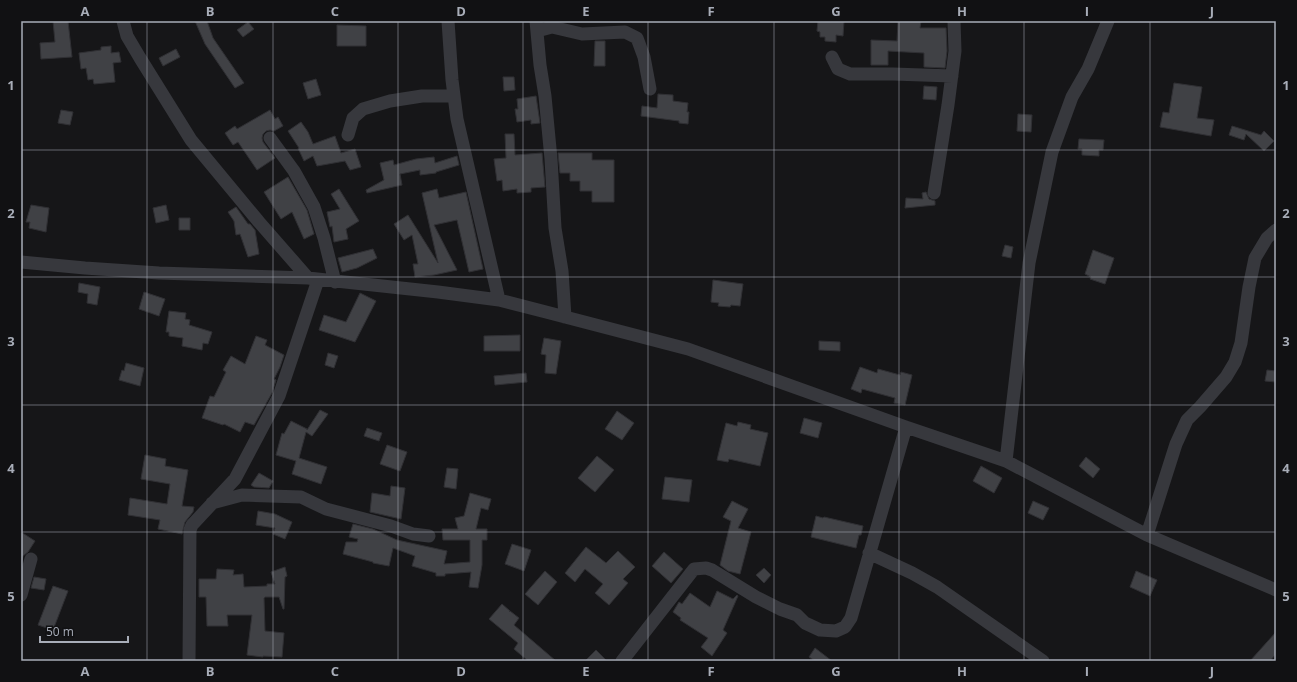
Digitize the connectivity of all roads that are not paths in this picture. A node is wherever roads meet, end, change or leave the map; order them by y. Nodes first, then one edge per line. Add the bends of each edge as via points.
1 (123, 21) edge
2 (448, 21) edge
3 (954, 21) edge
4 (1108, 21) edge
5 (537, 26) edge
6 (832, 57) dead end
7 (952, 76) junction
8 (650, 89) dead end
9 (454, 96) junction
10 (348, 135) dead end
11 (270, 138) dead end
12 (934, 193) dead end
13 (1276, 230) edge
14 (21, 262) edge
15 (313, 279) junction
16 (335, 282) junction
17 (500, 300) junction
18 (565, 317) junction
19 (906, 427) junction
20 (1006, 461) junction
21 (212, 503) junction
22 (1146, 535) junction
23 (429, 536) dead end
24 (869, 553) junction
25 (31, 559) dead end
26 (1276, 590) edge
27 (21, 595) edge
28 (189, 661) edge
29 (622, 661) edge
30 (1043, 661) edge

1 - 15 street via 140,58 191,140 259,222
2 - 9 street
3 - 7 street via 955,51
4 - 20 street via 1088,69 1072,97 1052,152 1029,263
5 - 8 street via 582,34 625,32 637,38 644,57
5 - 18 street
6 - 7 street via 838,69 850,74
7 - 12 street
9 - 10 street via 422,96 390,101 363,109 353,118
9 - 17 street via 457,119
11 - 16 street via 294,171 314,207
13 - 22 street via 1267,238 1255,258 1241,343 1235,362 1226,377 1186,420
14 - 15 street via 159,273
15 - 16 street
15 - 21 street via 279,396 235,479
16 - 17 street
17 - 18 street
18 - 19 street via 688,349
19 - 20 street
19 - 24 street
20 - 22 street
21 - 23 street via 242,495 301,497 326,510
21 - 28 street via 190,530
22 - 26 street
24 - 29 street via 851,618 845,627 836,631 820,630 805,623 797,615 756,597 706,568 694,569
24 - 30 street via 938,587
25 - 27 street

